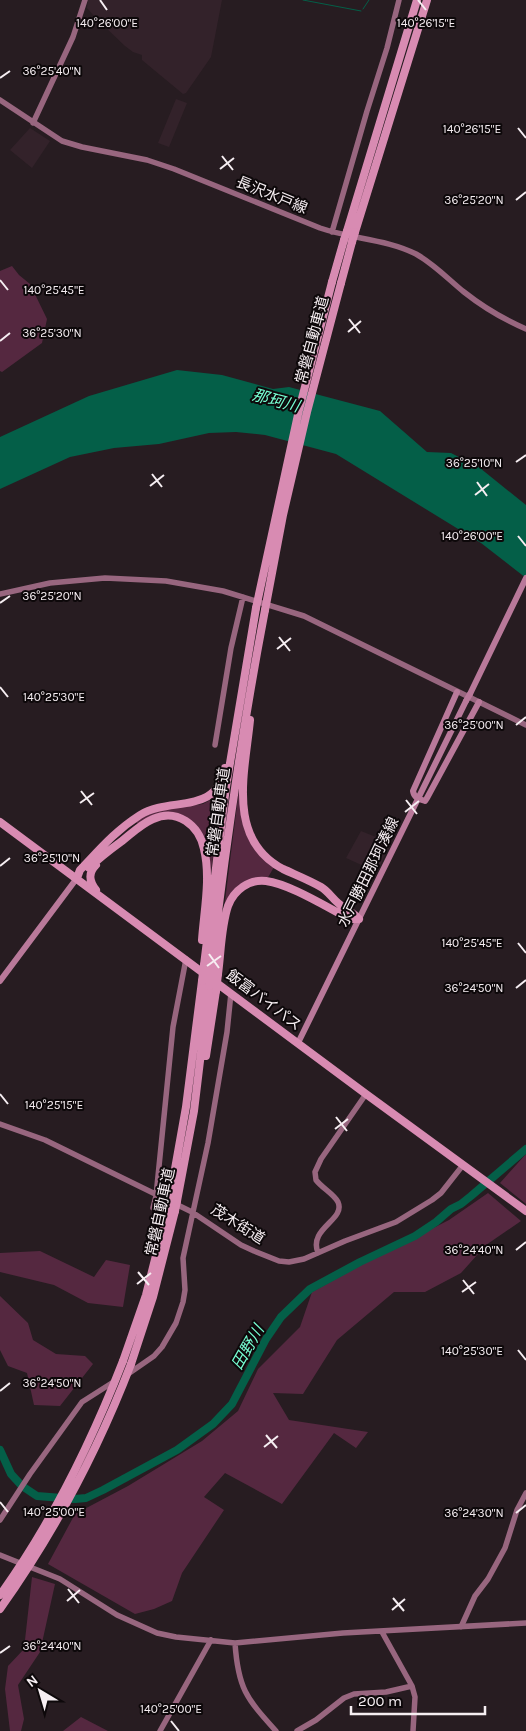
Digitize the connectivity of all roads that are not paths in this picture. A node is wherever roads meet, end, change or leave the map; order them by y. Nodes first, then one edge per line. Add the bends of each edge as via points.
1 (85, 0) edge
2 (399, 0) edge
3 (417, 0) edge
4 (427, 0) edge
5 (0, 100) edge
6 (33, 123) junction
7 (332, 232) junction
8 (351, 232) junction
9 (348, 241) junction
10 (526, 329) edge
11 (526, 578) edge
12 (0, 594) edge
13 (243, 597) junction
14 (260, 609) junction
15 (262, 624) junction
16 (253, 627) junction
17 (457, 692) junction
18 (479, 702) junction
19 (526, 725) edge
20 (214, 745) dead end
21 (418, 799) junction
22 (0, 822) edge
23 (103, 855) junction
24 (76, 878) junction
25 (101, 896) junction
26 (359, 919) junction
27 (186, 959) junction
28 (202, 964) junction
29 (215, 972) junction
30 (0, 981) edge
31 (206, 984) junction
32 (231, 993) junction
33 (298, 1043) junction
34 (366, 1094) junction
35 (0, 1124) edge
36 (463, 1165) junction
37 (156, 1196) junction
38 (172, 1196) junction
39 (153, 1208) dead end
40 (526, 1211) edge
41 (192, 1212) junction
42 (318, 1252) junction
43 (127, 1362) junction
44 (526, 1493) edge
45 (0, 1520) edge
46 (0, 1554) edge
47 (0, 1595) edge
48 (0, 1608) edge
49 (526, 1623) edge
50 (461, 1627) junction
51 (382, 1632) junction
52 (211, 1640) junction
53 (235, 1643) junction
54 (412, 1686) junction
55 (160, 1731) edge
56 (276, 1731) edge
57 (297, 1731) edge
58 (413, 1731) edge

1 - 6 street via 73,37
2 - 7 street
3 - 8 highway, 常磐自動車道
4 - 8 highway, 常磐自動車道
5 - 6 street, 長沢水戸線
6 - 7 street, 長沢水戸線 via 74,145 174,169
7 - 10 street, 長沢水戸線 via 385,243 412,253 488,310
8 - 9 highway, 常磐自動車道, bridge
9 - 14 highway, 常磐自動車道, bridge via 341,284
9 - 14 highway, 常磐自動車道, bridge via 332,282 299,410
11 - 21 main road, 水戸勝田那珂湊線, bridge
12 - 13 street via 50,583 129,578 187,584
13 - 17 street via 304,616
13 - 20 street
14 - 15 highway, 常磐自動車道
14 - 16 highway, 常磐自動車道
15 - 26 highway via 243,791 247,828 258,849 271,862 322,888
15 - 29 highway, 常磐自動車道 via 236,778
16 - 24 highway via 242,665 224,772 214,792 204,799 154,809 132,820 112,835
16 - 28 highway, 常磐自動車道 via 226,788
17 - 18 street
17 - 21 main road via 413,791
18 - 19 street
18 - 21 main road via 428,798
21 - 26 main road, 水戸勝田那珂湊線
22 - 24 highway, 飯富バイパス
23 - 24 highway
23 - 25 highway via 90,876
23 - 28 highway via 159,816 181,818 195,829 202,841 206,862
24 - 25 highway, 飯富バイパス
24 - 30 main road
25 - 27 highway, 飯富バイパス
26 - 29 highway via 350,919 272,882 251,882 237,891 229,904
26 - 33 main road, 水戸勝田那珂湊線
27 - 32 highway, 飯富バイパス
27 - 37 street via 173,1027
28 - 31 highway
29 - 31 highway, bridge
31 - 38 highway
31 - 38 highway, 常磐自動車道 via 192,1146 180,1184
32 - 33 highway, 飯富バイパス
32 - 41 street via 208,1143
33 - 34 highway, 飯富バイパス
34 - 36 highway, 飯富バイパス
34 - 42 street via 315,1172 316,1180 336,1199 339,1207 337,1214 317,1236
35 - 37 street, 茂木街道 via 45,1140
36 - 40 highway
36 - 42 street, 茂木街道 via 441,1193 396,1222
37 - 39 street
37 - 41 street, 茂木街道
38 - 43 highway, 常磐自動車道, bridge via 153,1297
41 - 42 street, 茂木街道 via 241,1245 268,1258 289,1262
41 - 45 street via 183,1258 183,1302 176,1323 162,1347 146,1362 82,1402
43 - 47 highway, 常磐自動車道, bridge via 43,1528
43 - 48 highway, 常磐自動車道, bridge via 120,1394 86,1466 33,1559
44 - 50 street via 505,1548 475,1596
46 - 52 street via 60,1579 117,1615 157,1633
49 - 50 street
50 - 51 street
51 - 53 street
51 - 54 street
52 - 53 street
52 - 55 street
53 - 56 street via 240,1680 252,1704
54 - 57 street via 354,1694
54 - 58 street via 415,1697

